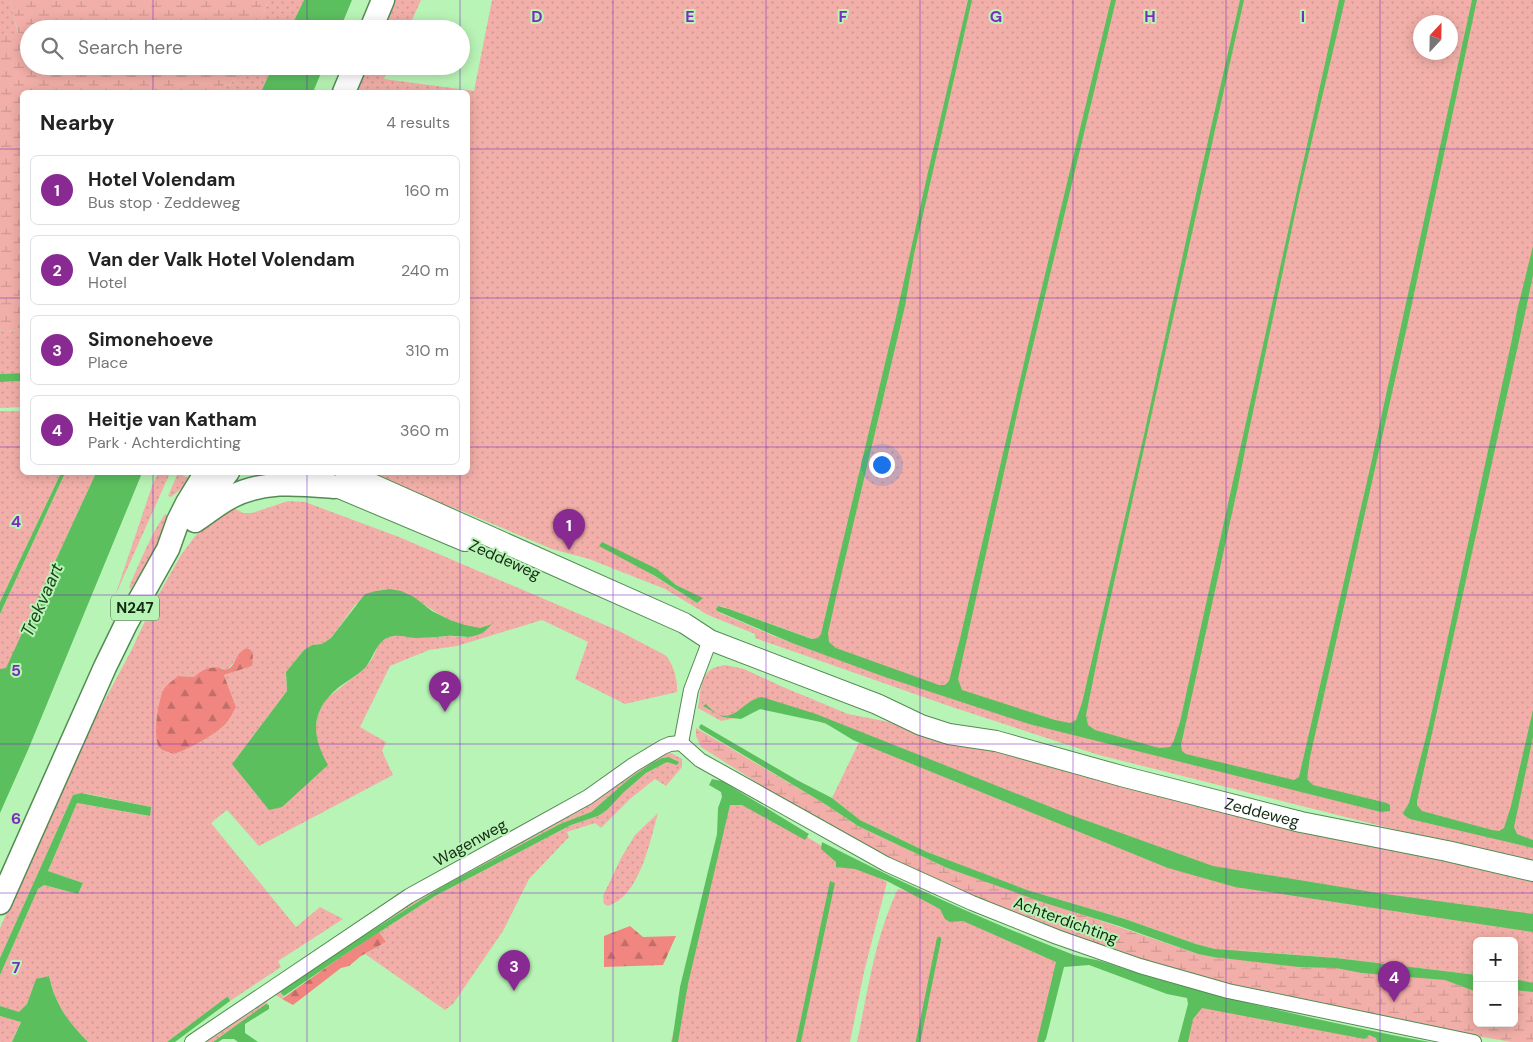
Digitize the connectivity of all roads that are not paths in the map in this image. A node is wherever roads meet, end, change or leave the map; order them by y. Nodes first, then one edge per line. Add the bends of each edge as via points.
1 (384, 0) edge
2 (375, 20) edge
3 (351, 75) edge
4 (345, 90) edge
5 (204, 475) edge
6 (226, 475) edge
7 (315, 475) edge
8 (339, 480) edge
9 (195, 521) junction
10 (168, 550) junction
11 (710, 640) junction
12 (681, 743) junction
13 (1533, 871) edge
14 (0, 903) edge
15 (192, 1042) edge
16 (1474, 1042) edge

1 - 2 main road
3 - 4 main road
5 - 10 main road, N247 via 178,521
6 - 9 main road, N247
7 - 8 main road, Zeddeweg
8 - 9 main road via 247,490
8 - 11 main road, Zeddeweg via 474,545 681,635
9 - 10 main road, N247
10 - 14 main road, N247 via 104,667
11 - 12 street via 691,690
11 - 13 main road, Zeddeweg via 877,704 943,719 996,741 1249,809
12 - 15 street, Wagenweg via 663,747 588,797 409,896
12 - 16 street, Achterdichting via 700,760 886,864 1057,937 1156,971 1228,991

